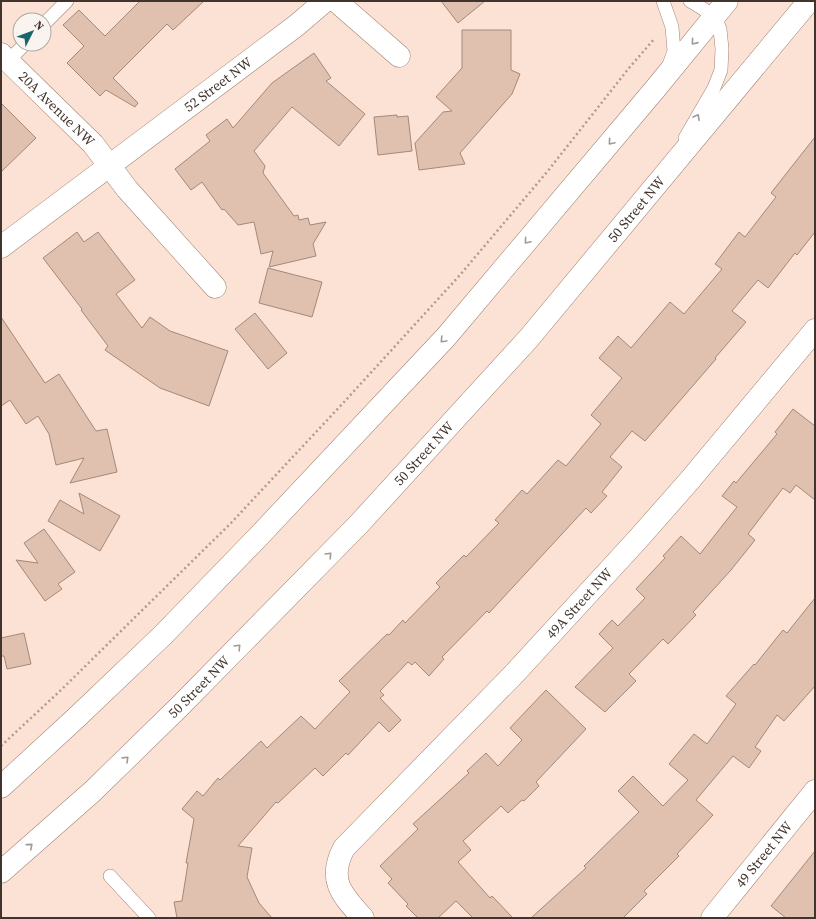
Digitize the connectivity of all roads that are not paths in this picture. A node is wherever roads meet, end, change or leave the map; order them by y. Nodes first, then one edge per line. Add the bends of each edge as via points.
1 (67, 1) edge
2 (325, 1) edge
3 (336, 1) edge
4 (663, 1) edge
5 (690, 1) edge
6 (809, 1) edge
7 (721, 9) edge
8 (52, 16) edge
9 (399, 56) dead end
10 (5, 57) edge
11 (664, 78) junction
12 (110, 167) junction
13 (664, 176) junction
14 (1, 247) edge
15 (215, 286) dead end
16 (815, 330) edge
17 (1, 787) edge
18 (815, 791) edge
19 (1, 872) edge
20 (110, 876) dead end
21 (149, 918) edge
22 (363, 918) edge
23 (712, 918) edge

1 - 8 lane
2 - 12 main road, 52 Street NW
3 - 9 main road
4 - 11 lane via 672,27 674,51
5 - 7 lane
6 - 13 main road, 50 Street NW
7 -> 11 main road
13 -> 7 lane via 722,70
10 - 12 main road, 20A Avenue NW via 92,144
11 -> 17 main road via 446,337 398,389 163,636
12 - 14 main road, 52 Street NW
12 - 15 main road
19 -> 13 main road, 50 Street NW via 93,791 174,713 358,525 529,338
16 - 22 main road, 49A Street NW via 633,545 515,673 350,840 338,859 337,877 340,889
18 - 23 main road, 49 Street NW
20 - 21 lane

